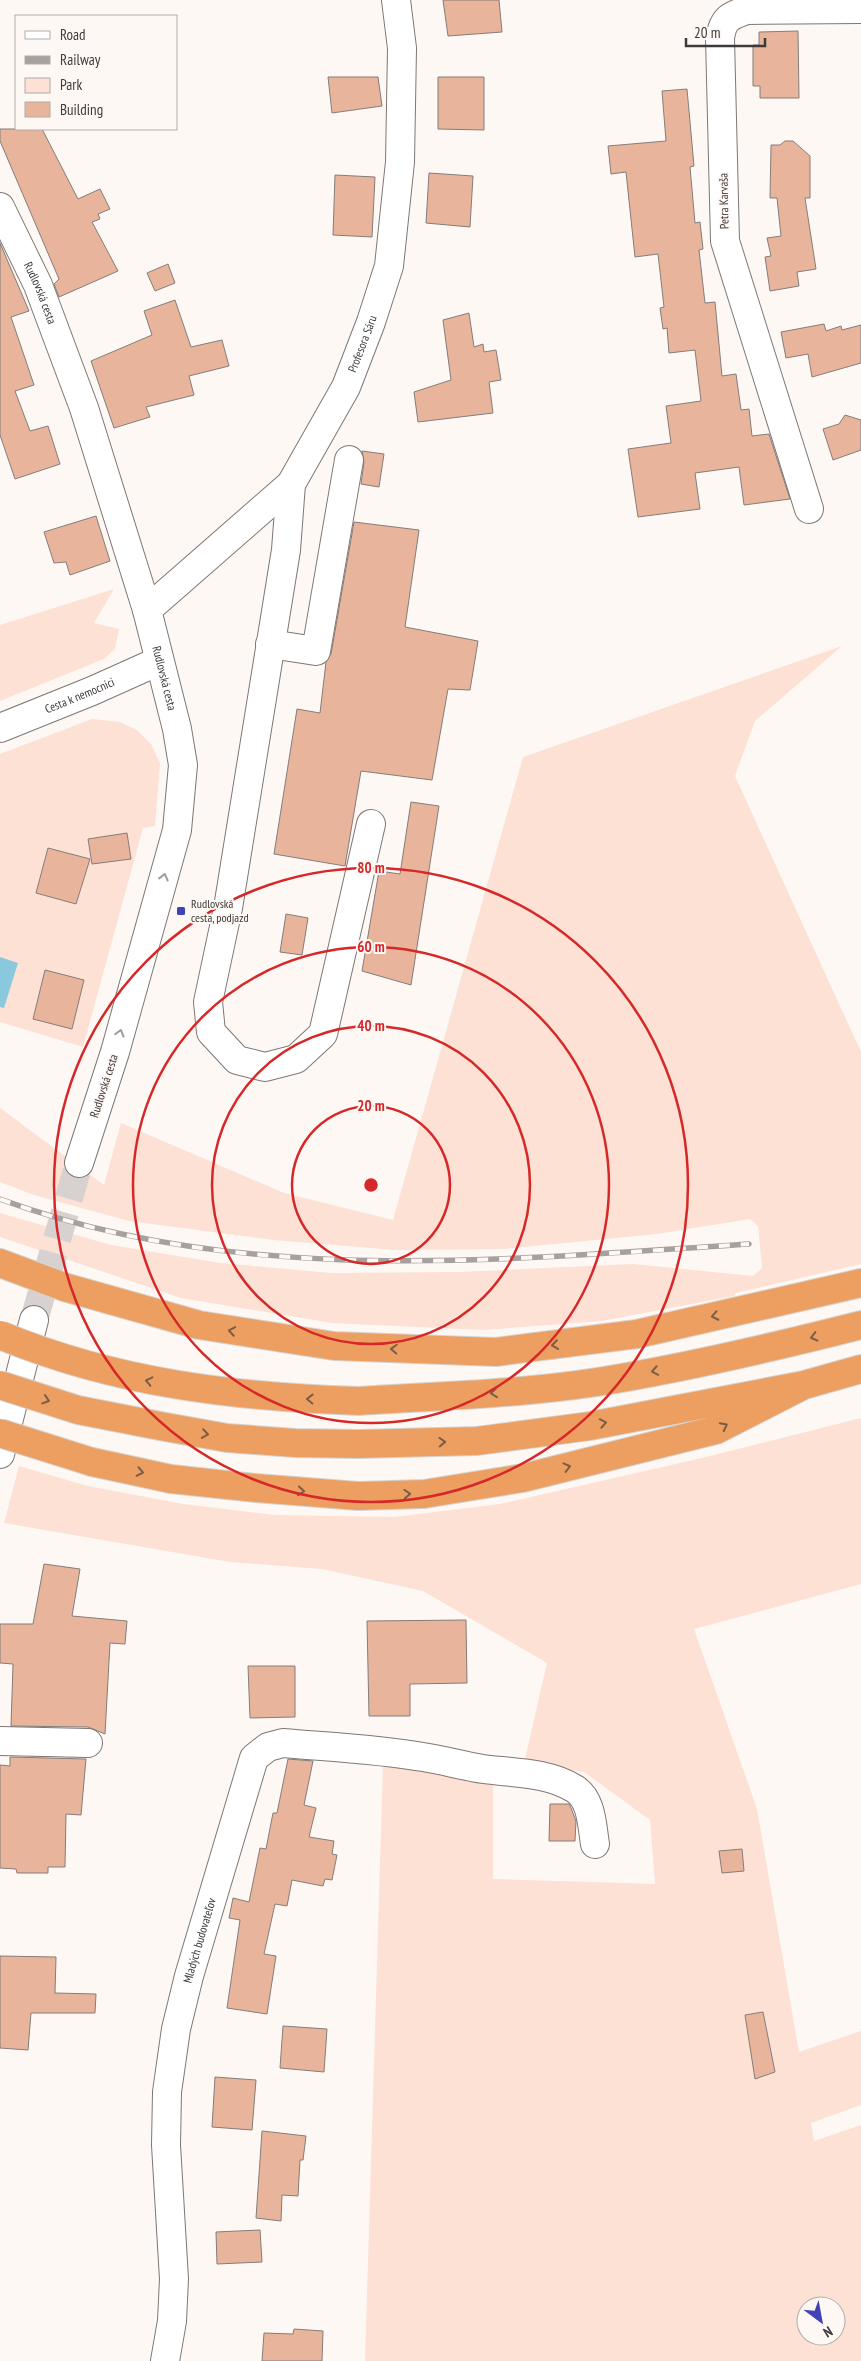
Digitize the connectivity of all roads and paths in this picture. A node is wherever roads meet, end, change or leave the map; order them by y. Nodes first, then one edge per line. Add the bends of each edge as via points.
1 (396, 0) edge
2 (861, 9) edge
3 (0, 207) edge
4 (349, 460) dead end
5 (291, 484) junction
6 (809, 508) dead end
7 (147, 610) junction
8 (270, 644) junction
9 (159, 661) junction
10 (0, 728) edge
11 (371, 824) dead end
12 (79, 1163) tunnel mouth
13 (0, 1263) edge
14 (861, 1283) edge
15 (34, 1320) tunnel mouth
16 (861, 1325) edge
17 (0, 1335) edge
18 (861, 1369) edge
19 (0, 1385) edge
20 (804, 1385) junction
21 (0, 1433) edge
22 (0, 1454) edge
23 (0, 1741) edge
24 (88, 1743) dead end
25 (594, 1844) dead end
26 (165, 2361) edge

1 - 5 street, Profesora Sáru via 402,48 400,162 389,266 346,387
2 - 6 street, Petra Karvaša via 747,10 733,14 722,25 720,38 725,241
3 - 7 street, Rudlovská cesta via 58,334
4 - 8 street via 316,651
5 - 7 street, Profesora Sáru
5 - 8 street via 286,550
7 - 9 street, Rudlovská cesta
8 - 11 street via 228,908 208,1002 211,1032 236,1060 265,1067 296,1059 323,1034
9 - 10 street, Cesta k nemocnici
12 -> 9 street, Rudlovská cesta via 115,1052 177,830 183,765
14 -> 13 highway via 637,1334 496,1352 334,1346 199,1325 64,1287
15 - 22 street
16 -> 17 highway, bridge via 750,1353 597,1382 479,1394 359,1400 289,1398 166,1384 93,1368
18 - 20 highway
19 -> 20 highway, bridge via 78,1410 218,1436 295,1443 358,1444 477,1441 590,1426
21 -> 20 highway, bridge via 92,1462 170,1479 358,1496 424,1494 523,1478 716,1430
23 - 24 street
25 - 26 street, Mladých budovateľov via 590,1811 576,1789 555,1780 422,1756 283,1743 268,1747 254,1758 176,2029 167,2092 166,2145 174,2279 172,2321

